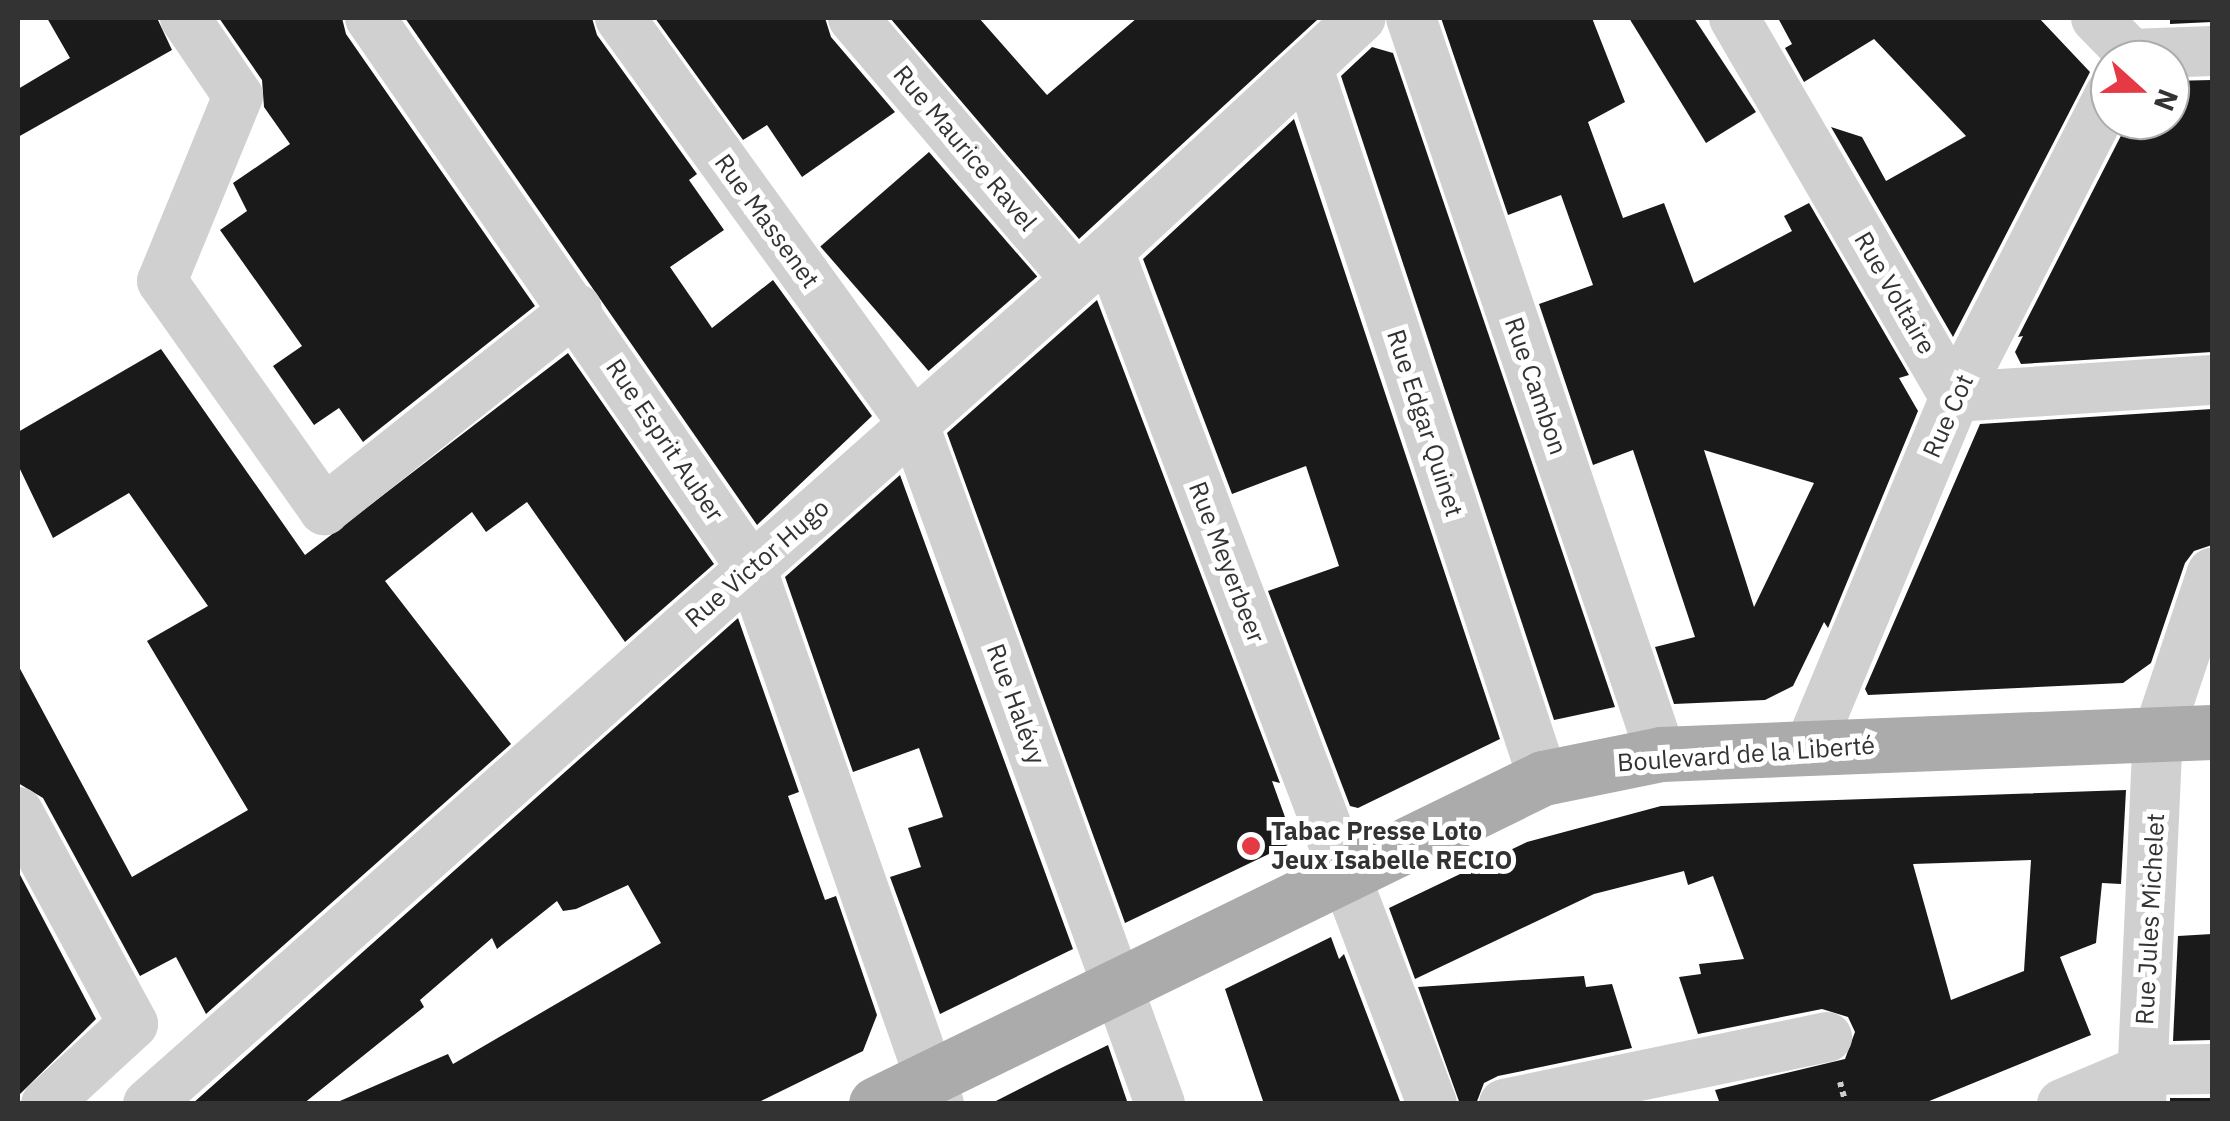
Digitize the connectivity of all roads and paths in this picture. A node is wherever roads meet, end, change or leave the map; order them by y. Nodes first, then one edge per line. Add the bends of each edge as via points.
1 (185, 18) edge
2 (370, 18) edge
3 (620, 18) edge
4 (853, 18) edge
5 (1361, 18) edge
6 (1411, 18) edge
7 (1734, 18) edge
8 (1308, 68) junction
9 (2090, 133) edge
10 (1093, 265) junction
11 (576, 310) junction
12 (2212, 380) edge
13 (1955, 397) junction
14 (914, 425) junction
15 (751, 567) junction
16 (2212, 573) edge
17 (2212, 732) edge
18 (2158, 734) junction
19 (1809, 748) junction
20 (1661, 754) junction
21 (1543, 778) junction
22 (18, 812) edge
23 (1345, 874) junction
24 (1119, 983) junction
25 (1827, 1037) dead end
26 (2212, 1068) edge
27 (2142, 1087) edge
28 (935, 1090) edge
29 (46, 1104) edge
30 (148, 1104) edge
31 (876, 1104) edge
32 (1160, 1104) edge
33 (1432, 1104) edge
34 (1504, 1104) edge
35 (2062, 1104) edge

1 - 11 street via 238,96 162,281 324,510
2 - 11 street, Rue Esprit Auber
3 - 14 street, Rue Massenet
4 - 10 street, Rue Maurice Ravel
5 - 8 street, Rue Victor Hugo
6 - 20 street, Rue Cambon
7 - 13 street, Rue Voltaire
8 - 10 street, Rue Victor Hugo
8 - 21 street, Rue Edgar Quinet
9 - 13 street, Rue Cot
10 - 14 street, Rue Victor Hugo
10 - 23 street, Rue Meyerbeer
11 - 15 street, Rue Esprit Auber
12 - 13 street
13 - 19 street, Rue Cot
14 - 15 street, Rue Victor Hugo
14 - 24 street, Rue Halévy
15 - 28 street, Rue Esprit Auber
15 - 30 street, Rue Victor Hugo
16 - 18 street, Rue Jules Michelet
17 - 18 main road, Boulevard de la Liberté
18 - 19 main road, Boulevard de la Liberté
18 - 27 street, Rue Jules Michelet
19 - 20 main road, Boulevard de la Liberté
20 - 21 main road, Boulevard de la Liberté
21 - 23 main road, Boulevard de la Liberté
22 - 29 street via 133,1024
23 - 24 main road, Boulevard de la Liberté
23 - 33 street, Rue Meyerbeer
24 - 28 main road, Boulevard de la Liberté
24 - 32 street, Rue Halévy
25 - 34 street
26 - 27 street
27 - 35 street
28 - 31 main road, Boulevard de la Liberté

